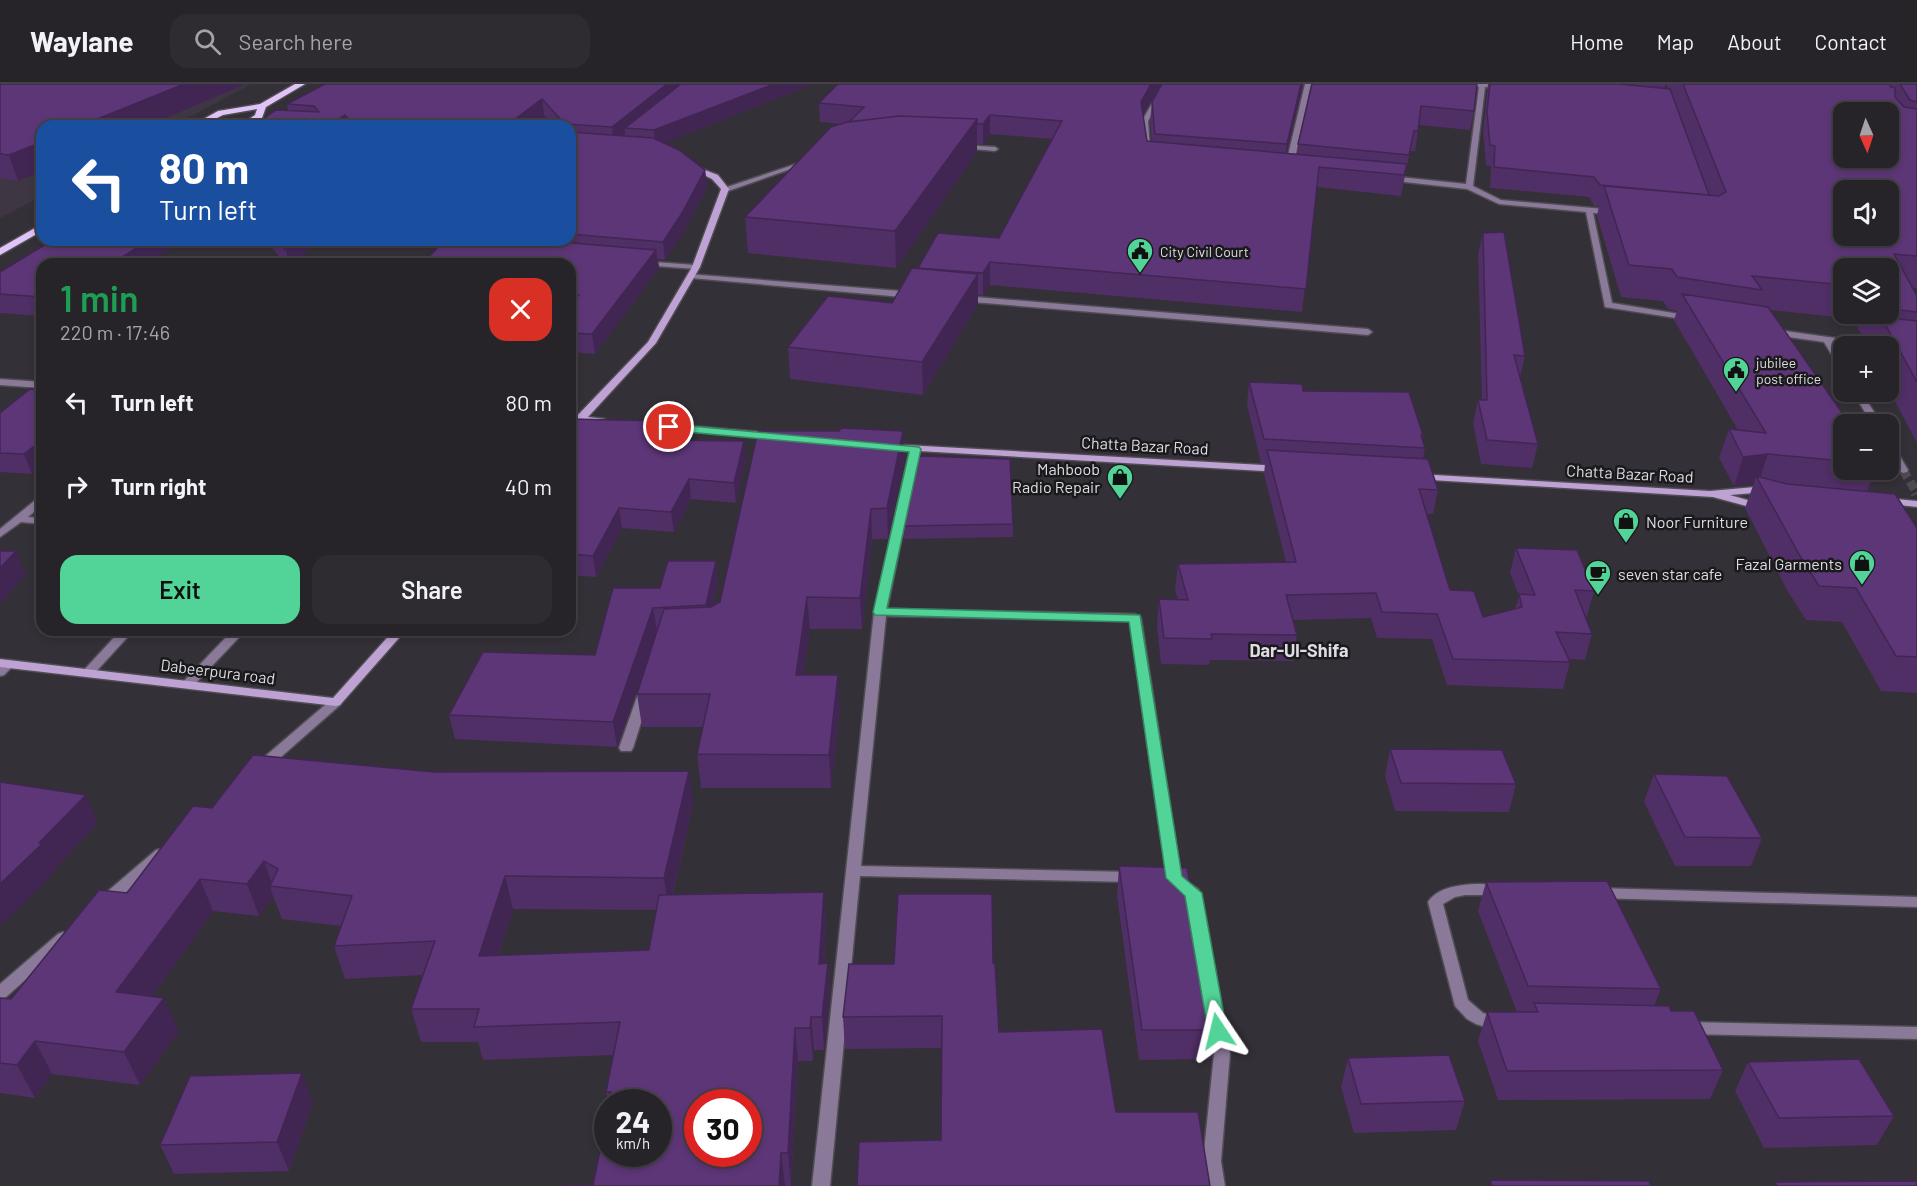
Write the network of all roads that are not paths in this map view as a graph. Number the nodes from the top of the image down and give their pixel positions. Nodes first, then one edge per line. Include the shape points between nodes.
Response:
1 (301, 84) edge
2 (1166, 84) edge
3 (1308, 84) edge
4 (1465, 84) edge
5 (1482, 84) edge
6 (1505, 87) edge
7 (262, 106) junction
8 (207, 120) edge
9 (252, 120) edge
10 (959, 147) edge
11 (994, 149) dead end
12 (1148, 158) edge
13 (816, 159) edge
14 (686, 164) edge
15 (1278, 167) edge
16 (1289, 168) junction
17 (1300, 169) edge
18 (1379, 177) edge
19 (1469, 186) junction
20 (725, 189) junction
21 (1589, 209) junction
22 (1623, 213) edge
23 (36, 231) edge
24 (0, 252) edge
25 (637, 262) edge
26 (696, 267) junction
27 (691, 276) junction
28 (929, 296) edge
29 (953, 298) edge
30 (1701, 321) edge
31 (1759, 330) edge
32 (1368, 332) dead end
33 (1828, 342) junction
34 (1833, 342) edge
35 (1833, 350) edge
36 (0, 382) edge
37 (36, 385) edge
38 (576, 418) edge
39 (576, 419) edge
40 (613, 422) edge
41 (635, 424) edge
42 (782, 437) edge
43 (882, 446) edge
44 (915, 449) junction
45 (1899, 463) edge
46 (1295, 470) edge
47 (1903, 470) tunnel mouth
48 (1401, 476) edge
49 (1781, 491) edge
50 (1710, 494) junction
51 (1872, 500) edge
52 (1917, 504) edge
53 (36, 505) edge
54 (1776, 511) edge
55 (18, 519) junction
56 (36, 520) edge
57 (0, 534) edge
58 (880, 612) junction
59 (122, 636) edge
60 (234, 636) edge
61 (395, 636) edge
62 (3, 667) edge
63 (88, 673) junction
64 (648, 681) edge
65 (188, 684) junction
66 (336, 702) junction
67 (626, 748) dead end
68 (248, 778) edge
69 (168, 847) edge
70 (855, 871) junction
71 (1162, 878) junction
72 (1516, 891) edge
73 (1587, 893) edge
74 (1917, 902) edge
75 (97, 909) edge
76 (71, 932) edge
77 (0, 993) edge
78 (1510, 1024) edge
79 (1666, 1028) edge
80 (1917, 1034) edge
81 (821, 1186) edge
82 (1216, 1186) edge

1 - 7 main road
2 - 12 street via 1145,121
3 - 16 street
4 - 5 street
5 - 6 street
5 - 19 street
7 - 8 main road via 221,113
7 - 9 main road via 261,113
10 - 11 street
13 - 20 street
14 - 20 street via 715,177
15 - 16 street
16 - 17 street
18 - 19 street
19 - 21 street via 1498,202
20 - 26 street
21 - 22 street
21 - 30 street via 1608,305
23 - 24 main road
25 - 26 street
26 - 27 street
27 - 28 street
27 - 38 street via 652,344
29 - 32 street
31 - 33 street
33 - 34 street
33 - 35 street
36 - 37 street
39 - 40 street
41 - 42 street via 758,441
43 - 44 street, Chatta Bazar Road
44 - 46 street, Chatta Bazar Road
44 - 58 street
45 - 47 street
48 - 50 street, Chatta Bazar Road
49 - 50 street, Chatta Bazar Road via 1758,488
50 - 54 street, Chatta Bazar Road
51 - 52 street
53 - 55 street
55 - 56 street
55 - 57 street
58 - 70 street
58 - 71 street via 1135,618
59 - 63 street
60 - 65 street
61 - 66 street
62 - 63 street, Dabeerpura road
63 - 65 street, Dabeerpura road
64 - 67 street
65 - 66 street, Dabeerpura road
66 - 68 street
69 - 75 street
70 - 71 street
70 - 81 street
71 - 82 street via 1193,893 1222,1054 1212,1161
72 - 78 street via 1468,889 1446,893 1435,902 1461,1002 1471,1015 1486,1023
73 - 74 street
76 - 77 street
79 - 80 street

